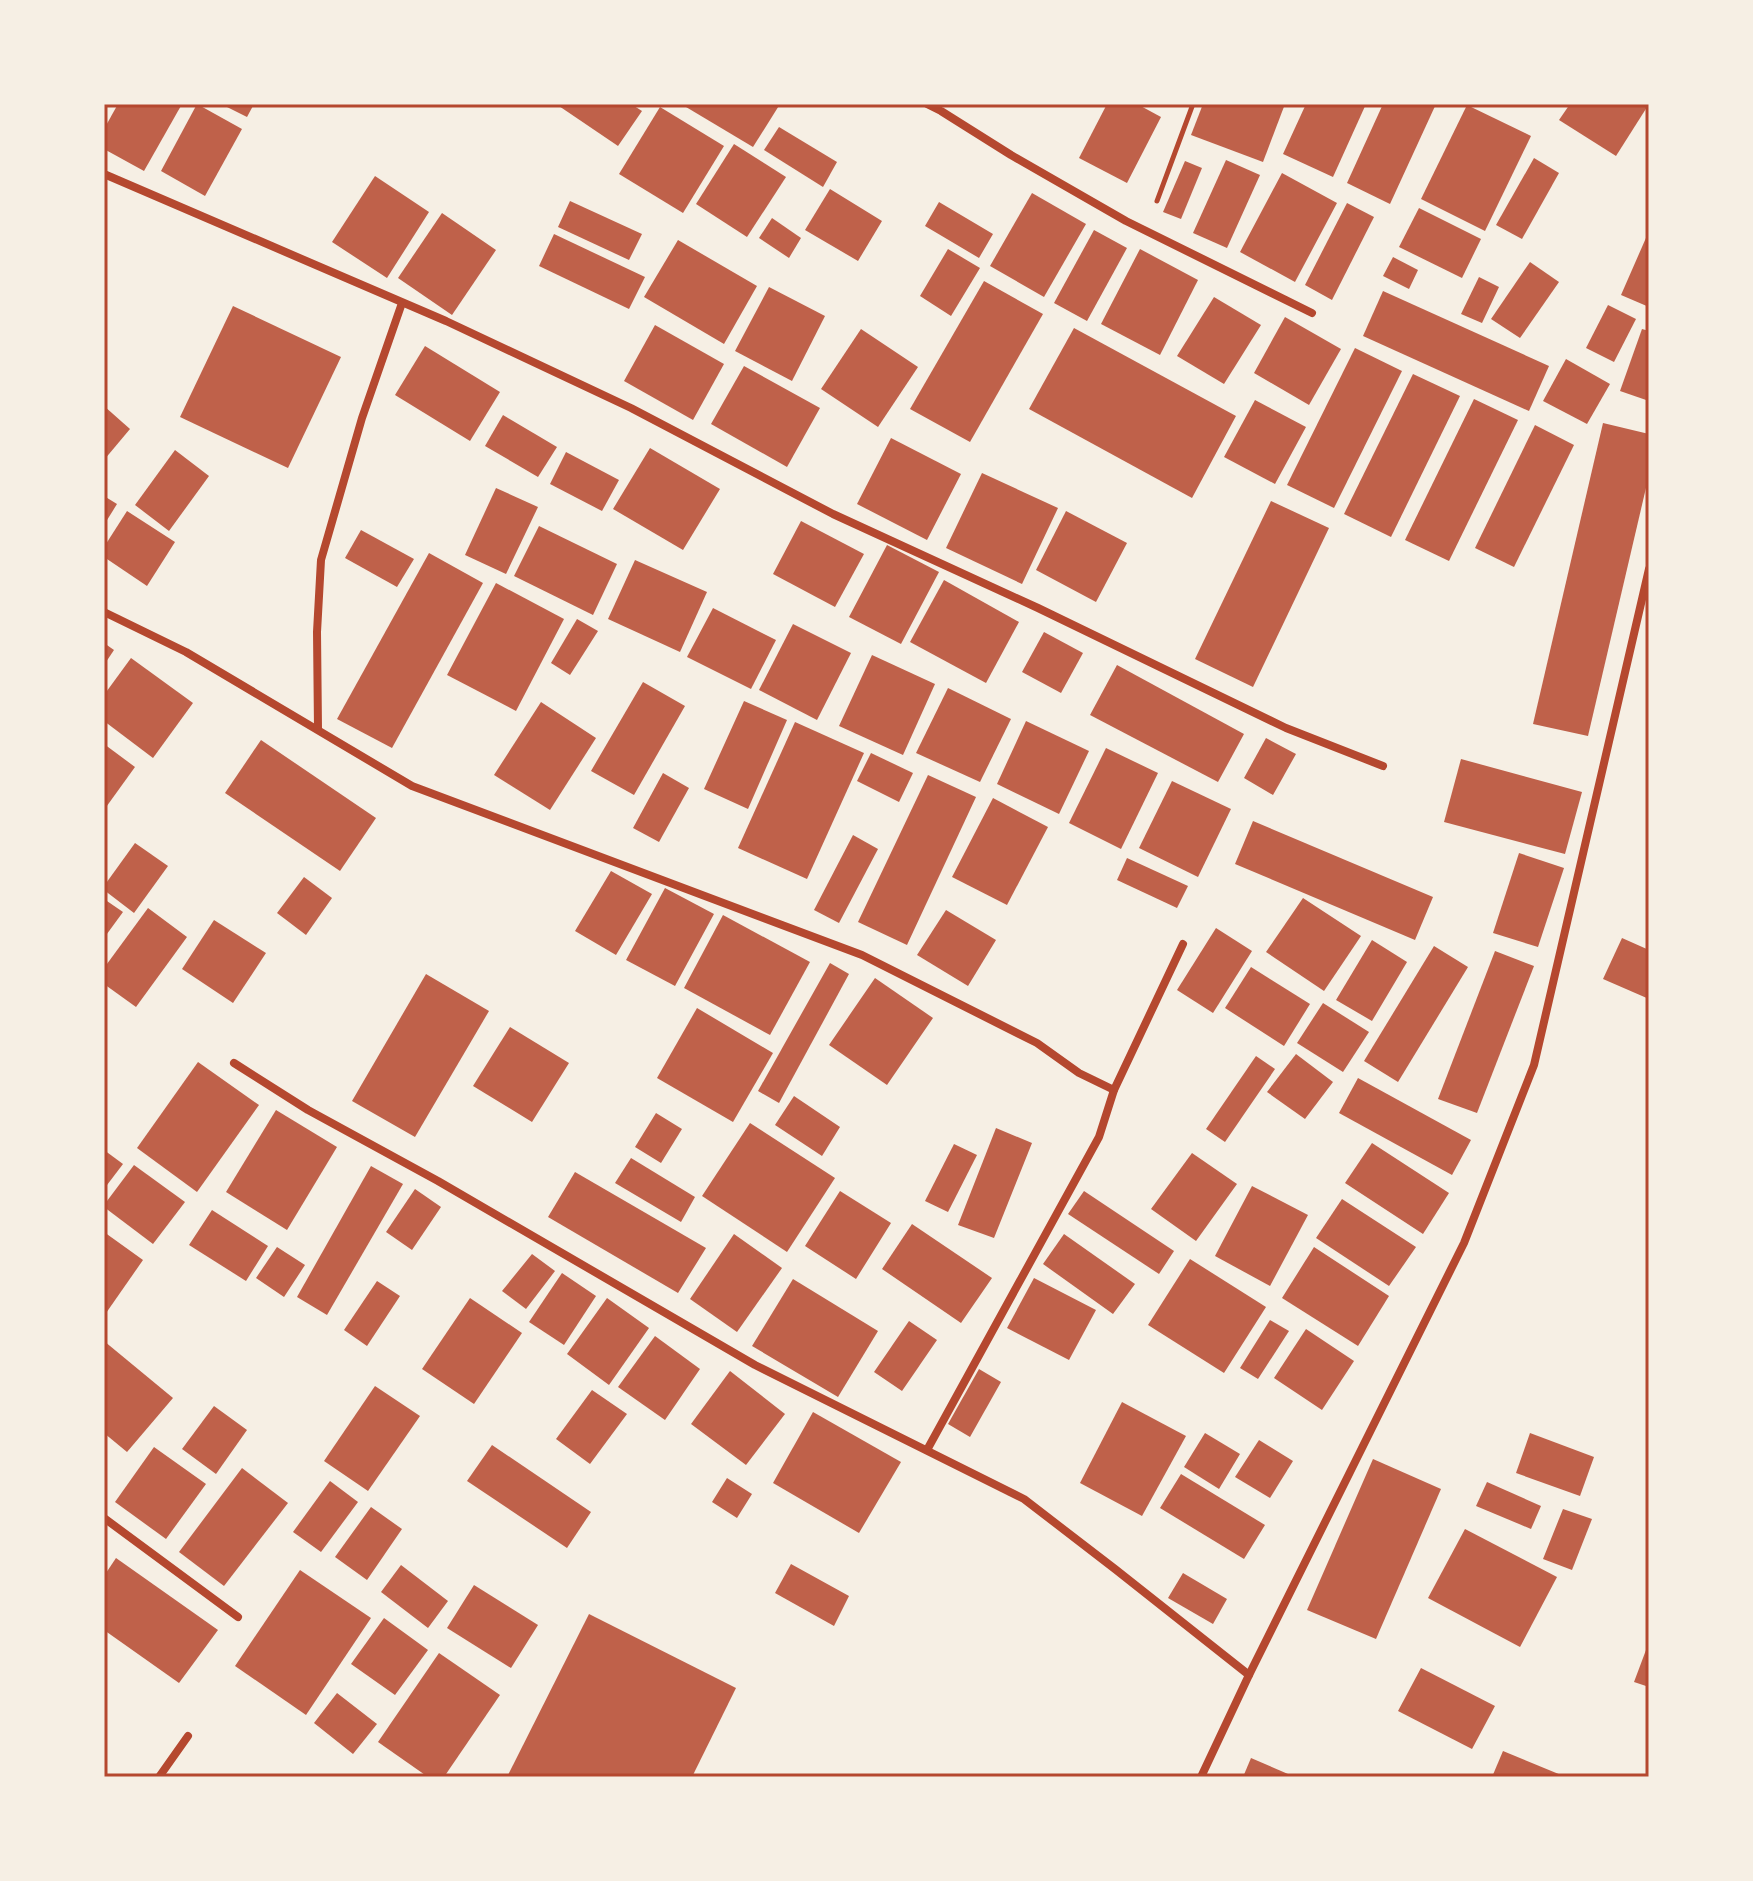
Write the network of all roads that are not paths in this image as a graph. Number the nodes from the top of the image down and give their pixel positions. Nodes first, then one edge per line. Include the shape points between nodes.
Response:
1 (927, 104) edge
2 (104, 174) edge
3 (402, 303) junction
4 (1312, 313) dead end
5 (1649, 569) edge
6 (104, 612) edge
7 (318, 729) junction
8 (1383, 766) dead end
9 (1183, 944) dead end
10 (234, 1063) dead end
11 (1114, 1090) junction
12 (927, 1450) junction
13 (104, 1518) edge
14 (238, 1617) dead end
15 (1249, 1675) junction
16 (188, 1736) dead end
17 (159, 1777) edge
18 (1201, 1777) edge

1 - 4 street via 1146,231
2 - 3 street
3 - 7 street via 321,560
3 - 8 street via 631,408 833,514 1286,728
5 - 15 street via 1534,1065 1464,1243
6 - 7 street via 186,652
7 - 11 street via 412,786 862,955 1037,1043
9 - 11 street
10 - 12 street via 755,1365
11 - 12 street via 1099,1137
12 - 15 street via 1024,1499
13 - 14 street
15 - 18 street
16 - 17 street

